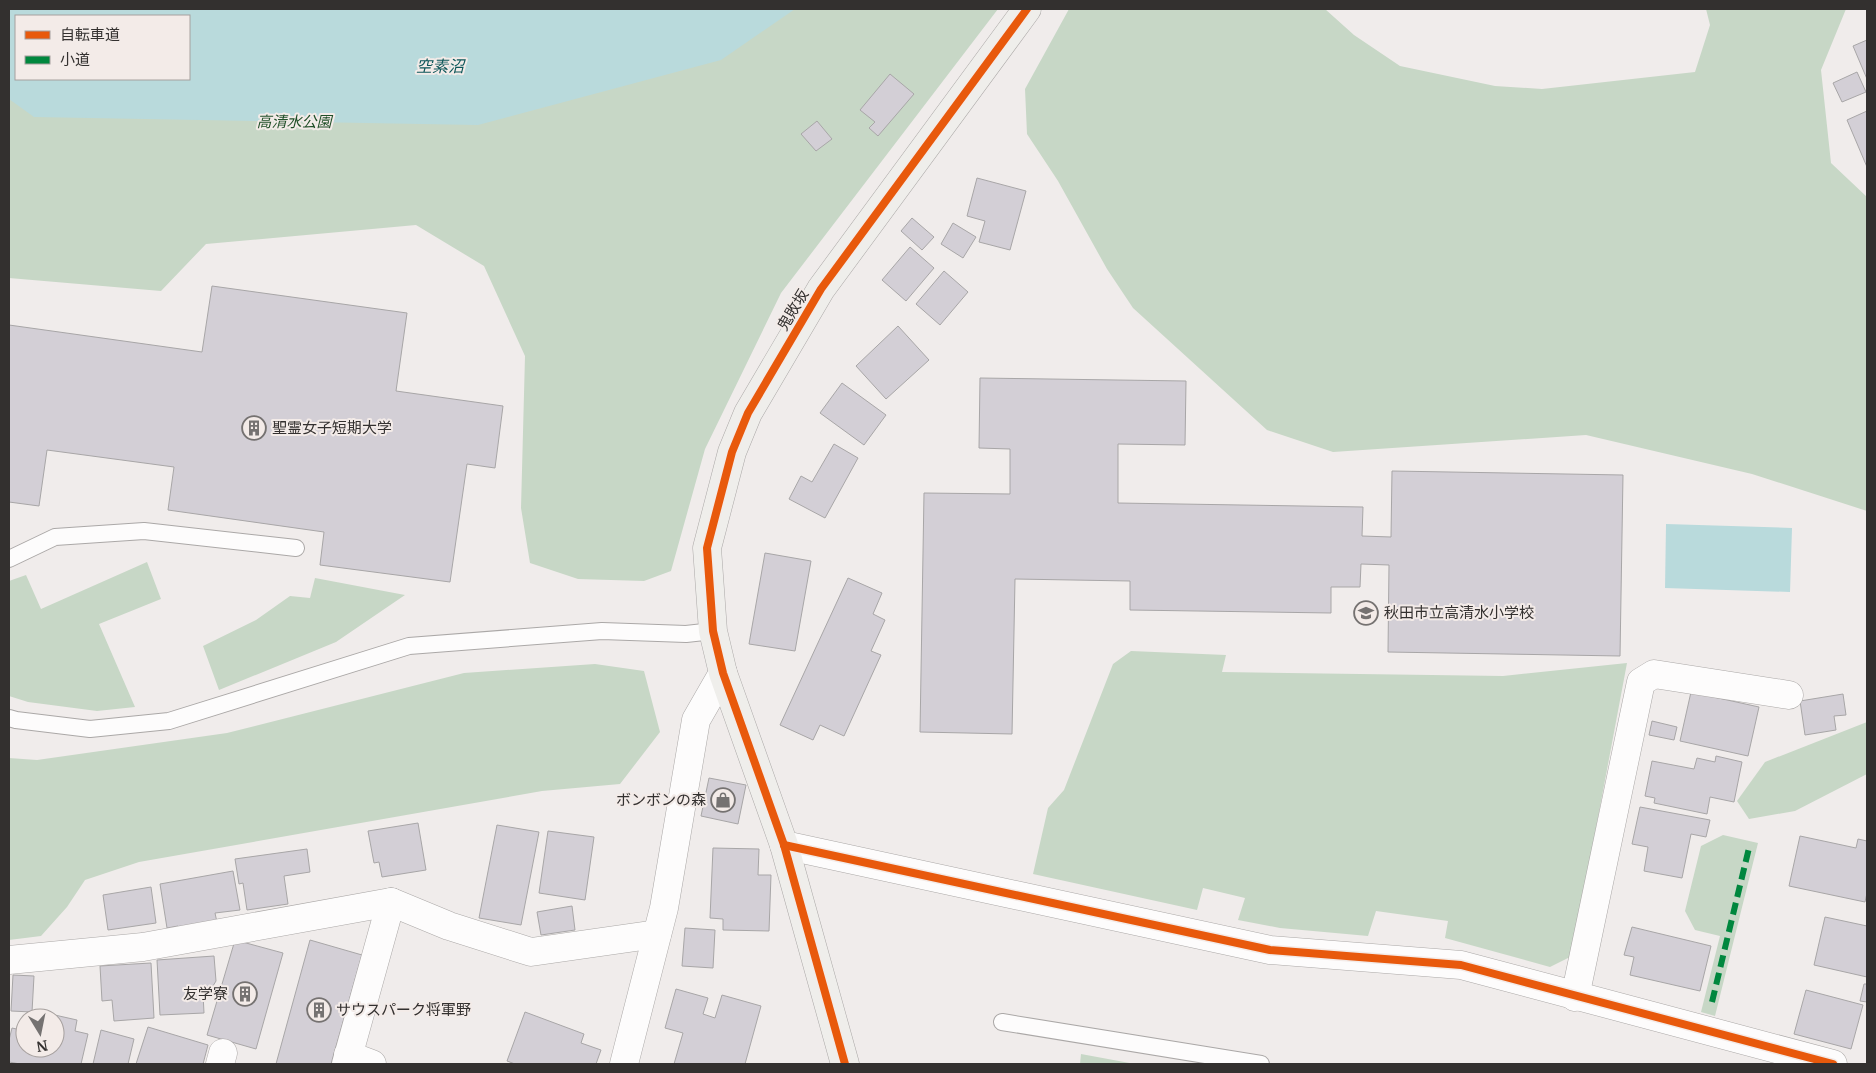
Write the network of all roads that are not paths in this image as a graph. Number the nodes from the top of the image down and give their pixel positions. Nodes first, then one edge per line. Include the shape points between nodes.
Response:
1 (1027, 9) edge
2 (296, 548) dead end
3 (9, 559) edge
4 (713, 631) junction
5 (723, 673) junction
6 (1789, 695) dead end
7 (9, 718) edge
8 (784, 845) junction
9 (392, 902) junction
10 (657, 934) junction
11 (9, 960) edge
12 (1575, 997) junction
13 (1002, 1022) dead end
14 (355, 1061) edge
15 (624, 1064) edge
16 (845, 1064) edge
17 (1261, 1064) edge
18 (1833, 1064) edge

1 - 4 street, 鬼敗坂 via 822,289 748,413 732,452 707,548
2 - 3 lane via 144,531 55,537
4 - 5 street, 鬼敗坂
4 - 7 lane via 686,634 602,631 409,646 169,721 90,729
5 - 8 street, 鬼敗坂
5 - 10 street via 696,720
6 - 12 street via 1654,674 1641,682
8 - 12 street via 1270,950 1461,965
8 - 16 street, 鬼敗坂
9 - 10 street via 449,926 531,952
9 - 11 street via 143,947
9 - 14 street
10 - 15 street
12 - 18 street
13 - 17 lane

